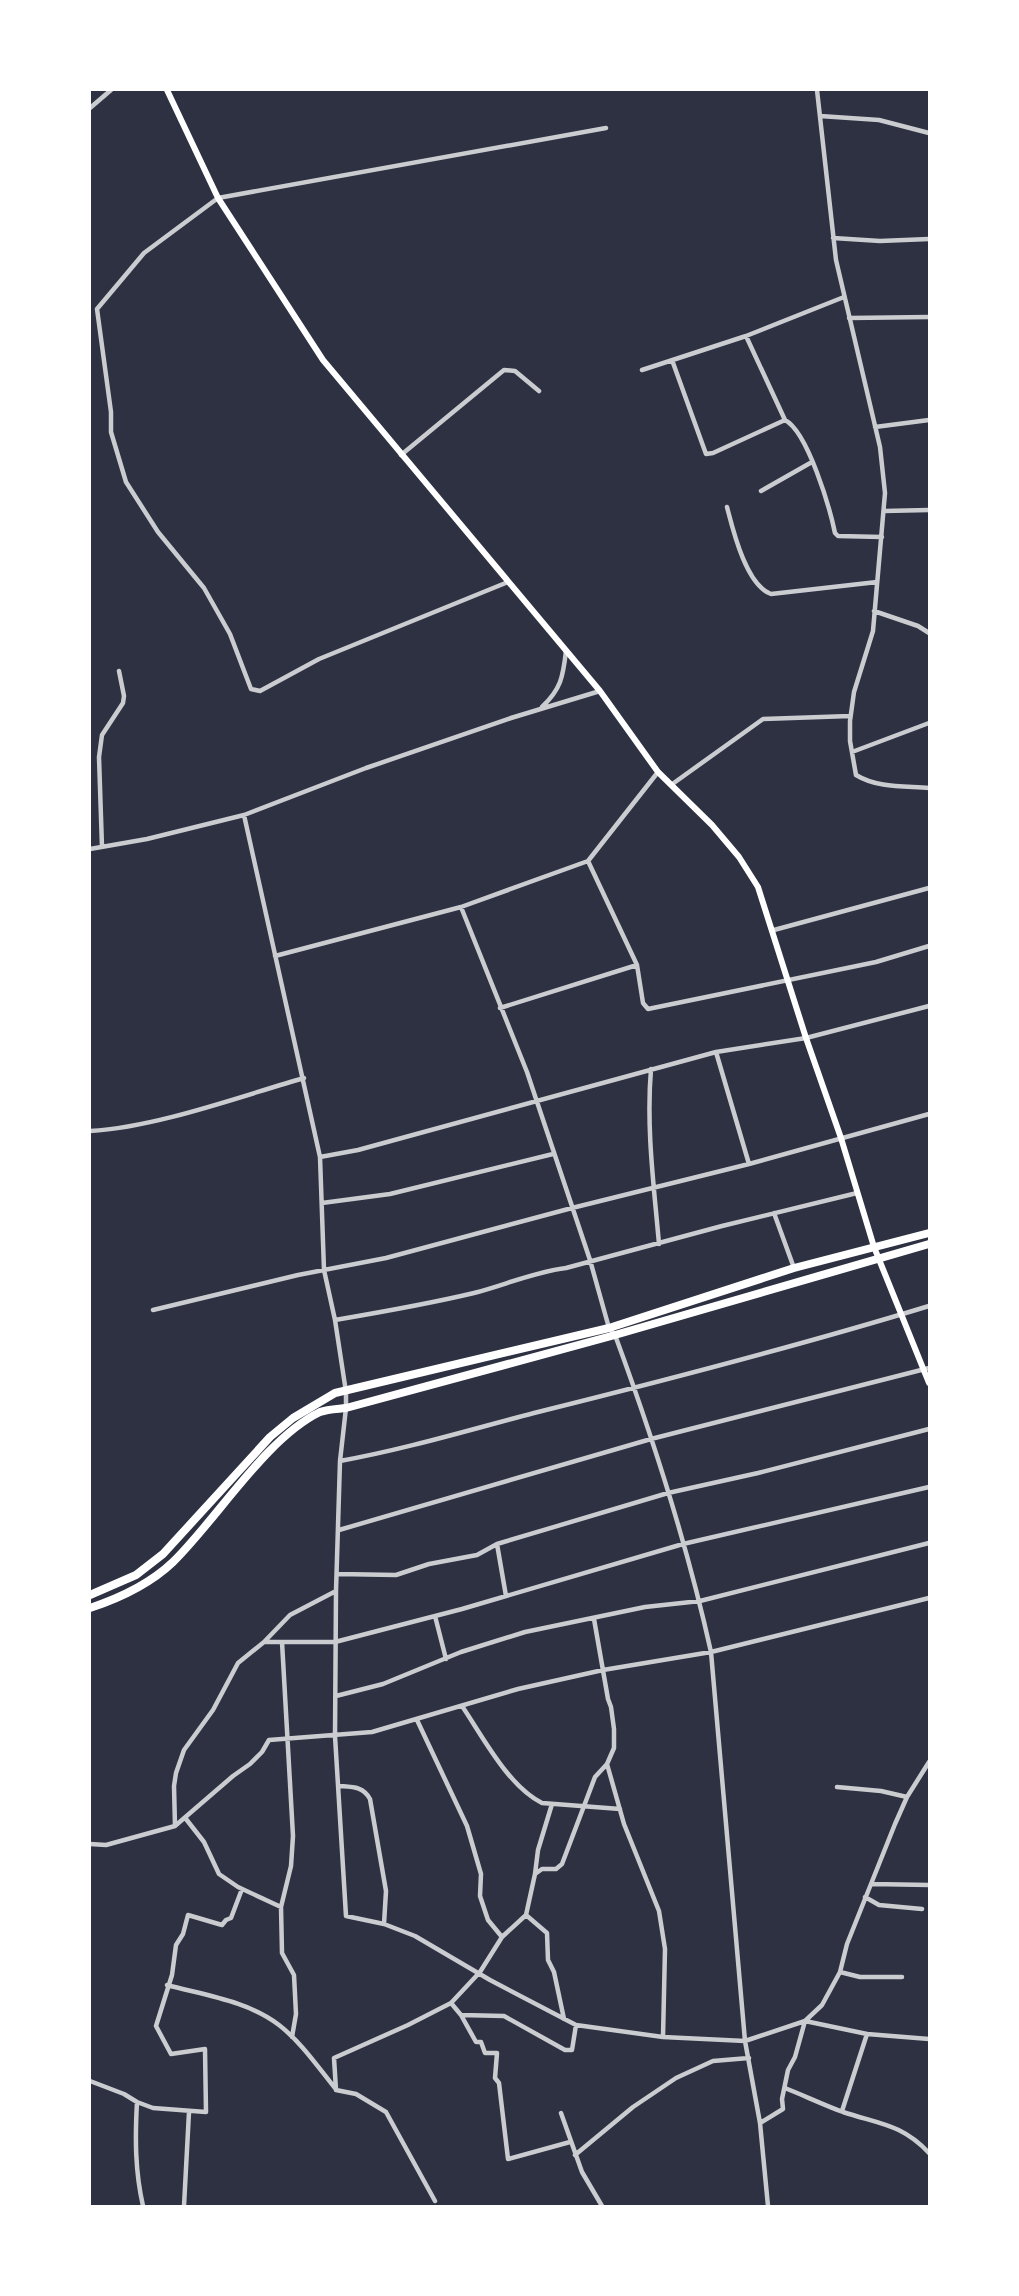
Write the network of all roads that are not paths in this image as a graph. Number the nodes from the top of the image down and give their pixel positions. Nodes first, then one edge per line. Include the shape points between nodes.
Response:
1 (111, 90) edge
2 (167, 90) edge
3 (817, 90) edge
4 (90, 108) edge
5 (820, 116) junction
6 (606, 128) dead end
7 (929, 132) edge
8 (218, 198) junction
9 (833, 238) junction
10 (929, 239) edge
11 (844, 297) junction
12 (929, 316) edge
13 (849, 318) junction
14 (746, 336) junction
15 (672, 360) junction
16 (642, 370) dead end
17 (539, 391) dead end
18 (786, 420) junction
19 (929, 420) edge
20 (875, 427) junction
21 (400, 456) junction
22 (812, 462) junction
23 (761, 492) dead end
24 (726, 507) dead end
25 (929, 510) edge
26 (884, 511) junction
27 (882, 537) junction
28 (508, 582) junction
29 (877, 582) junction
30 (874, 611) junction
31 (929, 633) edge
32 (566, 651) junction
33 (119, 671) dead end
34 (600, 691) junction
35 (540, 708) junction
36 (850, 716) junction
37 (929, 723) edge
38 (852, 752) junction
39 (658, 772) junction
40 (671, 785) junction
41 (929, 788) edge
42 (244, 815) junction
43 (102, 847) junction
44 (90, 849) edge
45 (588, 861) junction
46 (929, 888) edge
47 (461, 907) junction
48 (774, 930) junction
49 (929, 946) edge
50 (276, 956) junction
51 (637, 965) junction
52 (788, 982) junction
53 (929, 1006) edge
54 (500, 1008) junction
55 (806, 1038) junction
56 (716, 1052) junction
57 (651, 1069) junction
58 (304, 1078) junction
59 (536, 1100) junction
60 (929, 1114) edge
61 (90, 1131) edge
62 (841, 1138) junction
63 (553, 1154) junction
64 (320, 1157) junction
65 (749, 1164) junction
66 (654, 1187) junction
67 (858, 1193) junction
68 (322, 1203) junction
69 (572, 1208) junction
70 (774, 1213) junction
71 (929, 1233) edge
72 (660, 1244) junction
73 (929, 1244) edge
74 (874, 1247) junction
75 (878, 1258) junction
76 (590, 1260) junction
77 (794, 1268) junction
78 (324, 1270) junction
79 (929, 1306) edge
80 (153, 1310) dead end
81 (902, 1314) junction
82 (336, 1320) junction
83 (608, 1328) junction
84 (614, 1335) junction
85 (926, 1369) edge
86 (929, 1383) edge
87 (635, 1390) junction
88 (346, 1392) junction
89 (346, 1408) junction
90 (929, 1429) edge
91 (651, 1439) junction
92 (340, 1461) junction
93 (929, 1487) edge
94 (668, 1493) junction
95 (338, 1530) junction
96 (929, 1543) edge
97 (497, 1544) junction
98 (683, 1544) junction
99 (338, 1574) junction
100 (336, 1590) junction
101 (90, 1595) edge
102 (506, 1596) junction
103 (929, 1598) edge
104 (700, 1601) junction
105 (90, 1608) edge
106 (435, 1616) junction
107 (594, 1619) junction
108 (264, 1642) junction
109 (282, 1642) junction
110 (336, 1642) junction
111 (711, 1652) junction
112 (446, 1659) junction
113 (603, 1670) junction
114 (336, 1696) junction
115 (462, 1706) junction
116 (417, 1720) junction
117 (335, 1736) junction
118 (287, 1739) junction
119 (929, 1762) edge
120 (608, 1764) junction
121 (339, 1786) junction
122 (837, 1787) dead end
123 (907, 1797) junction
124 (552, 1804) junction
125 (583, 1806) junction
126 (620, 1809) junction
127 (186, 1818) junction
128 (175, 1826) junction
129 (90, 1844) edge
130 (535, 1874) junction
131 (872, 1884) junction
132 (929, 1885) edge
133 (242, 1889) junction
134 (865, 1897) junction
135 (281, 1907) junction
136 (922, 1909) dead end
137 (526, 1915) junction
138 (384, 1924) junction
139 (502, 1937) junction
140 (480, 1972) junction
141 (840, 1972) junction
142 (902, 1977) dead end
143 (167, 1985) junction
144 (451, 2003) junction
145 (461, 2015) junction
146 (564, 2020) junction
147 (805, 2021) junction
148 (576, 2025) junction
149 (867, 2034) junction
150 (292, 2037) junction
151 (663, 2037) junction
152 (929, 2039) edge
153 (745, 2041) junction
154 (749, 2058) junction
155 (90, 2081) edge
156 (786, 2088) junction
157 (336, 2090) junction
158 (137, 2102) junction
159 (842, 2111) junction
160 (189, 2112) junction
161 (561, 2113) dead end
162 (760, 2123) junction
163 (570, 2142) junction
164 (929, 2153) edge
165 (575, 2155) junction
166 (435, 2201) dead end
167 (143, 2206) edge
168 (184, 2206) edge
169 (602, 2206) edge
170 (768, 2206) edge

1 - 4 street
2 - 8 main road
3 - 5 street
5 - 7 street via 879,120
5 - 9 street
6 - 8 street
8 - 21 main road via 306,338
8 - 28 street via 144,253 97,309 111,432 126,482 158,532 204,588 230,634 251,689 260,691 319,659
9 - 10 street
9 - 11 street
11 - 13 street
11 - 14 street
12 - 13 street
13 - 20 street
14 - 15 street
14 - 18 street
15 - 16 street
15 - 18 street via 706,454
17 - 21 street via 515,371 504,370
18 - 22 street via 796,431
19 - 20 street
20 - 26 street via 883,470
21 - 28 main road
22 - 23 street
22 - 27 street via 821,479 836,535
24 - 29 street via 740,550 766,592
25 - 26 street
26 - 27 street
27 - 29 street
28 - 32 main road
29 - 30 street
30 - 31 street
30 - 36 street via 870,645 854,692
32 - 34 main road
32 - 35 street via 561,684 555,695
33 - 43 street via 123,702 102,735 99,757
34 - 35 street
34 - 39 main road
35 - 42 street via 366,768
36 - 38 street
36 - 40 street via 763,719
37 - 38 street
38 - 41 street via 856,775 866,781
39 - 40 main road
39 - 45 street
40 - 48 main road via 739,857 758,887
42 - 43 street
42 - 50 street
43 - 44 street
45 - 47 street
45 - 51 street
46 - 48 street
47 - 50 street
47 - 54 street
48 - 52 main road
49 - 52 street
50 - 58 street
51 - 52 street via 643,1003 648,1009
51 - 54 street
52 - 55 main road
53 - 55 street
54 - 59 street
55 - 56 street
55 - 62 main road
56 - 57 street
56 - 65 street
57 - 59 street
57 - 66 street via 649,1138
58 - 61 street via 155,1120
58 - 64 street
59 - 63 street
59 - 64 street via 358,1150
60 - 62 street
62 - 65 street
62 - 67 main road
63 - 68 street via 390,1194
63 - 69 street
64 - 68 street
65 - 66 street
66 - 69 street
66 - 72 street
67 - 70 street
67 - 74 main road
68 - 78 street
69 - 76 street
69 - 78 street via 386,1258
70 - 72 street
70 - 77 street
71 - 74 main road
72 - 76 street
73 - 75 main road
74 - 75 main road
74 - 77 main road
75 - 81 main road
75 - 84 main road
76 - 82 street via 472,1294
76 - 83 street
77 - 83 main road
78 - 80 street
78 - 82 street
79 - 81 street
81 - 85 main road
81 - 87 street
82 - 88 street
83 - 84 street
83 - 88 main road
84 - 87 street
84 - 89 main road
85 - 86 main road
85 - 91 street
87 - 91 street
87 - 92 street via 430,1442
88 - 89 street
88 - 101 main road via 335,1393 316,1403 270,1437 163,1554 136,1575
89 - 92 street
89 - 105 main road via 321,1412 298,1427 276,1446 172,1562 144,1584 112,1601
90 - 94 street
91 - 94 street
91 - 95 street
92 - 95 street
93 - 98 street
94 - 97 street
94 - 98 street
95 - 99 street
96 - 104 street
97 - 99 street via 476,1554 396,1575
97 - 102 street
98 - 102 street
98 - 104 street
99 - 100 street
100 - 108 street via 290,1615
100 - 110 street
102 - 106 street
103 - 111 street
104 - 107 street via 645,1607
104 - 111 street
106 - 110 street
106 - 112 street
107 - 112 street via 525,1632
107 - 113 street
108 - 109 street
108 - 128 street via 238,1663 213,1710 184,1750 174,1786
109 - 110 street
109 - 118 street
110 - 114 street
111 - 113 street
111 - 153 street
112 - 114 street via 389,1682
113 - 115 street via 518,1689
113 - 120 street via 614,1729 614,1748
114 - 117 street
115 - 116 street
115 - 124 street via 512,1778 537,1800
116 - 117 street via 372,1732
116 - 139 street via 467,1826 481,1874 480,1896 488,1920
117 - 118 street
117 - 121 street
118 - 127 street via 267,1741 262,1752 250,1764
118 - 135 street via 293,1836 291,1866
119 - 123 street
120 - 125 street via 595,1777
120 - 126 street
121 - 138 street via 360,1788 370,1799 386,1891
121 - 138 street via 346,1916
122 - 123 street
123 - 131 street
124 - 125 street
124 - 130 street via 538,1850
125 - 126 street
125 - 130 street via 562,1864 556,1869 542,1869
126 - 151 street via 659,1911 665,1949
127 - 128 street
127 - 133 street via 204,1842 219,1874
128 - 129 street via 106,1845
130 - 137 street
131 - 132 street
131 - 134 street
133 - 135 street
133 - 143 street via 230,1918 222,1925 188,1915 176,1945 172,1975
134 - 136 street via 879,1905
134 - 141 street
135 - 150 street via 282,1953 294,1975 296,2014
137 - 139 street
137 - 146 street via 547,1933 548,1960 554,1972
138 - 140 street via 415,1936
139 - 140 street
140 - 144 street
140 - 146 street
141 - 142 street via 860,1977
141 - 147 street via 822,2005
143 - 150 street via 254,2010
143 - 160 street via 156,2026 171,2054 205,2049 206,2112
144 - 145 street
144 - 157 street via 334,2058
145 - 148 street via 504,2016 570,2051
145 - 163 street via 485,2053 497,2052 494,2078 499,2083 508,2159
146 - 148 street
147 - 149 street
147 - 153 street
147 - 156 street via 788,2070
148 - 151 street
149 - 152 street
149 - 159 street
150 - 157 street
151 - 153 street
153 - 154 street
154 - 162 street
154 - 165 street via 713,2061 676,2078 633,2107
155 - 158 street
156 - 159 street
156 - 162 street via 783,2109
157 - 166 street via 356,2094 386,2112
158 - 160 street via 153,2108
158 - 167 street via 136,2176
159 - 164 street via 900,2129
160 - 168 street
161 - 163 street
162 - 170 street
163 - 165 street
165 - 169 street

